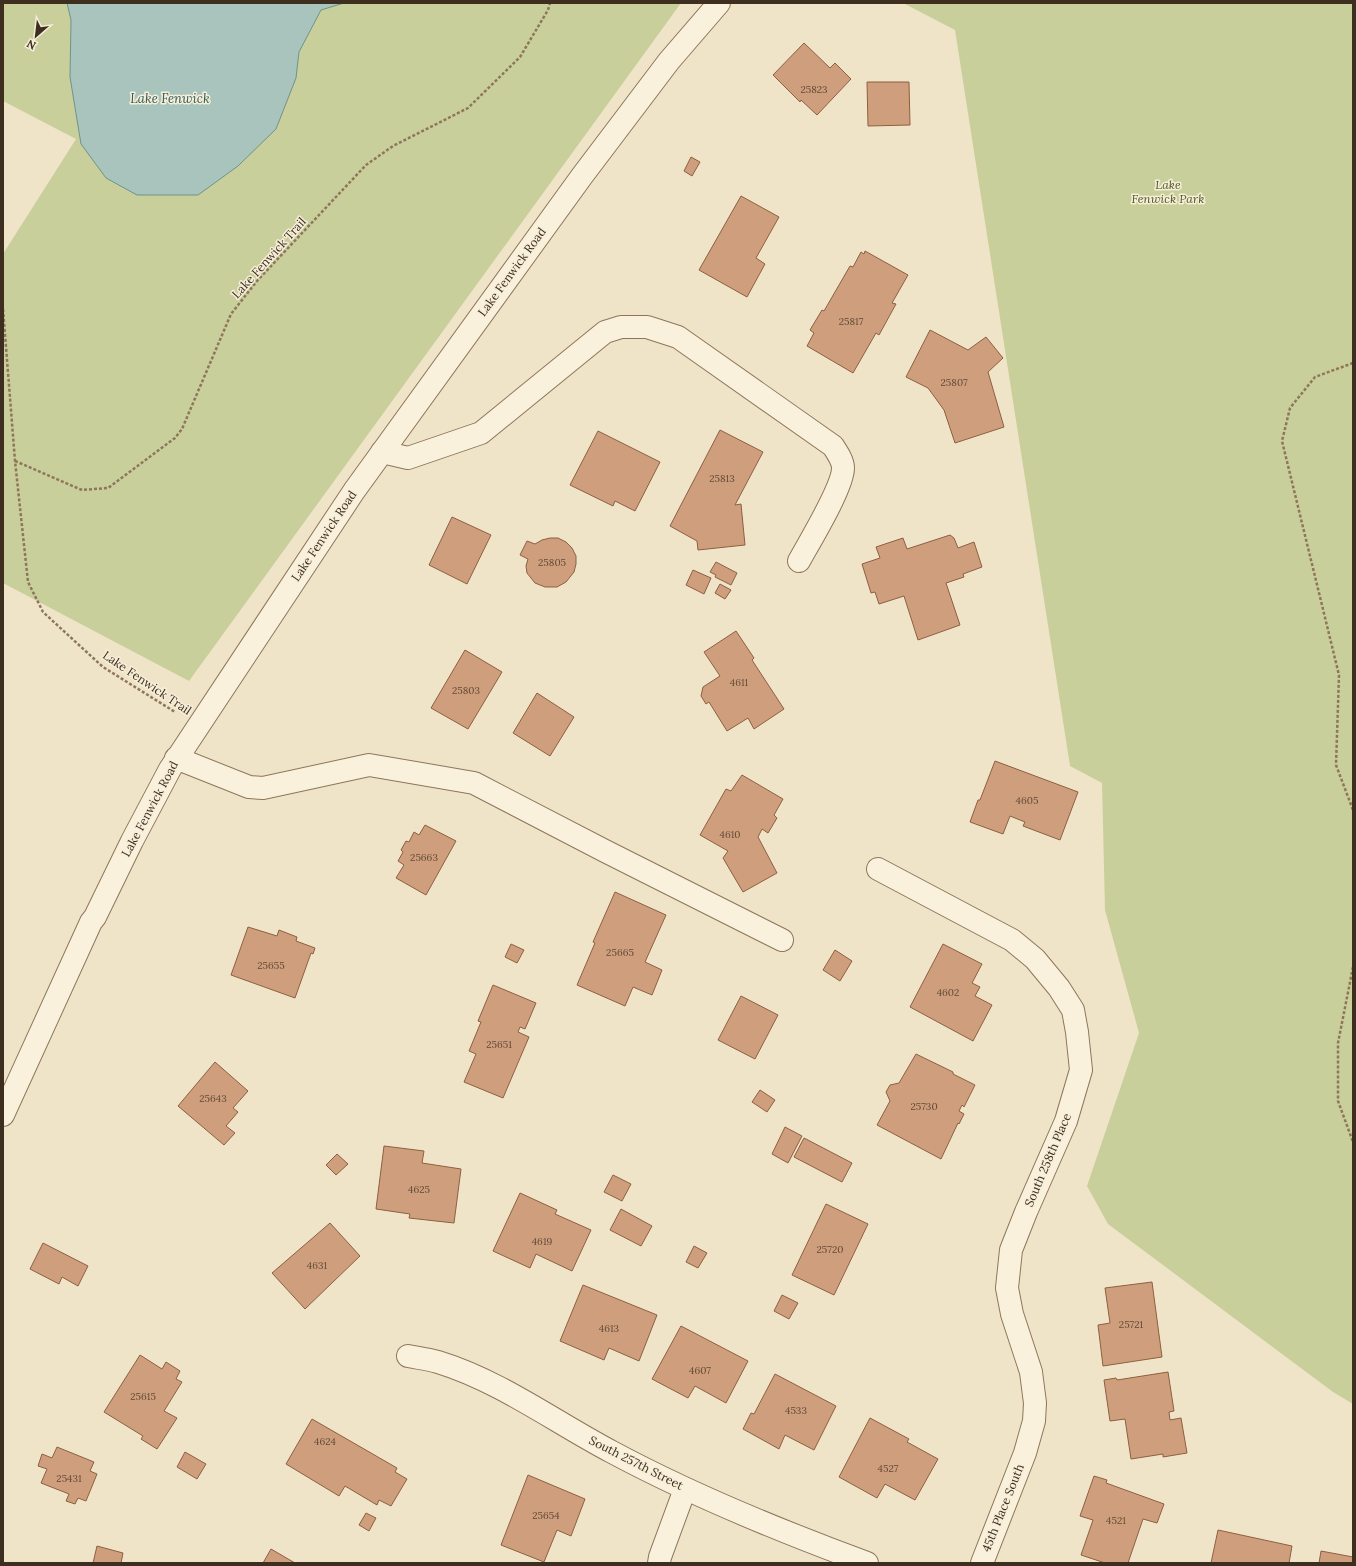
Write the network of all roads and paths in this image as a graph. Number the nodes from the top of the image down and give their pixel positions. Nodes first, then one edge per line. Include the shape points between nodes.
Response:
1 (550, 3) edge
2 (720, 3) edge
3 (3, 309) edge
4 (1353, 363) edge
5 (382, 452) junction
6 (15, 461) junction
7 (799, 561) dead end
8 (196, 728) junction
9 (176, 758) junction
10 (1353, 810) edge
11 (878, 869) dead end
12 (782, 940) dead end
13 (1353, 967) edge
14 (3, 1115) edge
15 (1353, 1142) edge
16 (408, 1356) dead end
17 (1025, 1453) joint
18 (685, 1489) junction
19 (659, 1563) edge
20 (867, 1563) edge
21 (982, 1563) edge

1 - 6 path, Lake Fenwick Trail via 520,57 468,108 393,146 366,165 257,281 231,314 182,429 175,438 108,488 82,490
2 - 5 street, Lake Fenwick Road via 669,61 582,176
3 - 6 path, Lake Fenwick Trail
4 - 10 path via 1314,377 1290,408 1282,441 1339,675 1336,765
5 - 7 street via 408,458 481,433 605,332 621,327 647,327 678,337 833,446 843,468 838,487
5 - 8 street, Lake Fenwick Road
6 - 8 path, Lake Fenwick Trail via 28,582 43,612 103,667 166,705
8 - 9 street, Lake Fenwick Road
9 - 12 street via 249,787 263,788 369,765 474,783
9 - 14 street, Lake Fenwick Road via 91,922
11 - 17 street, South 258th Place via 1012,940 1035,959 1073,1010 1081,1070 1066,1121 1011,1250 1007,1288 1034,1389 1034,1421
13 - 15 path via 1338,1043 1338,1101
16 - 18 street, South 257th Street via 437,1362 468,1373
17 - 21 street, 45th Place South
18 - 19 street
18 - 20 street, South 257th Street

